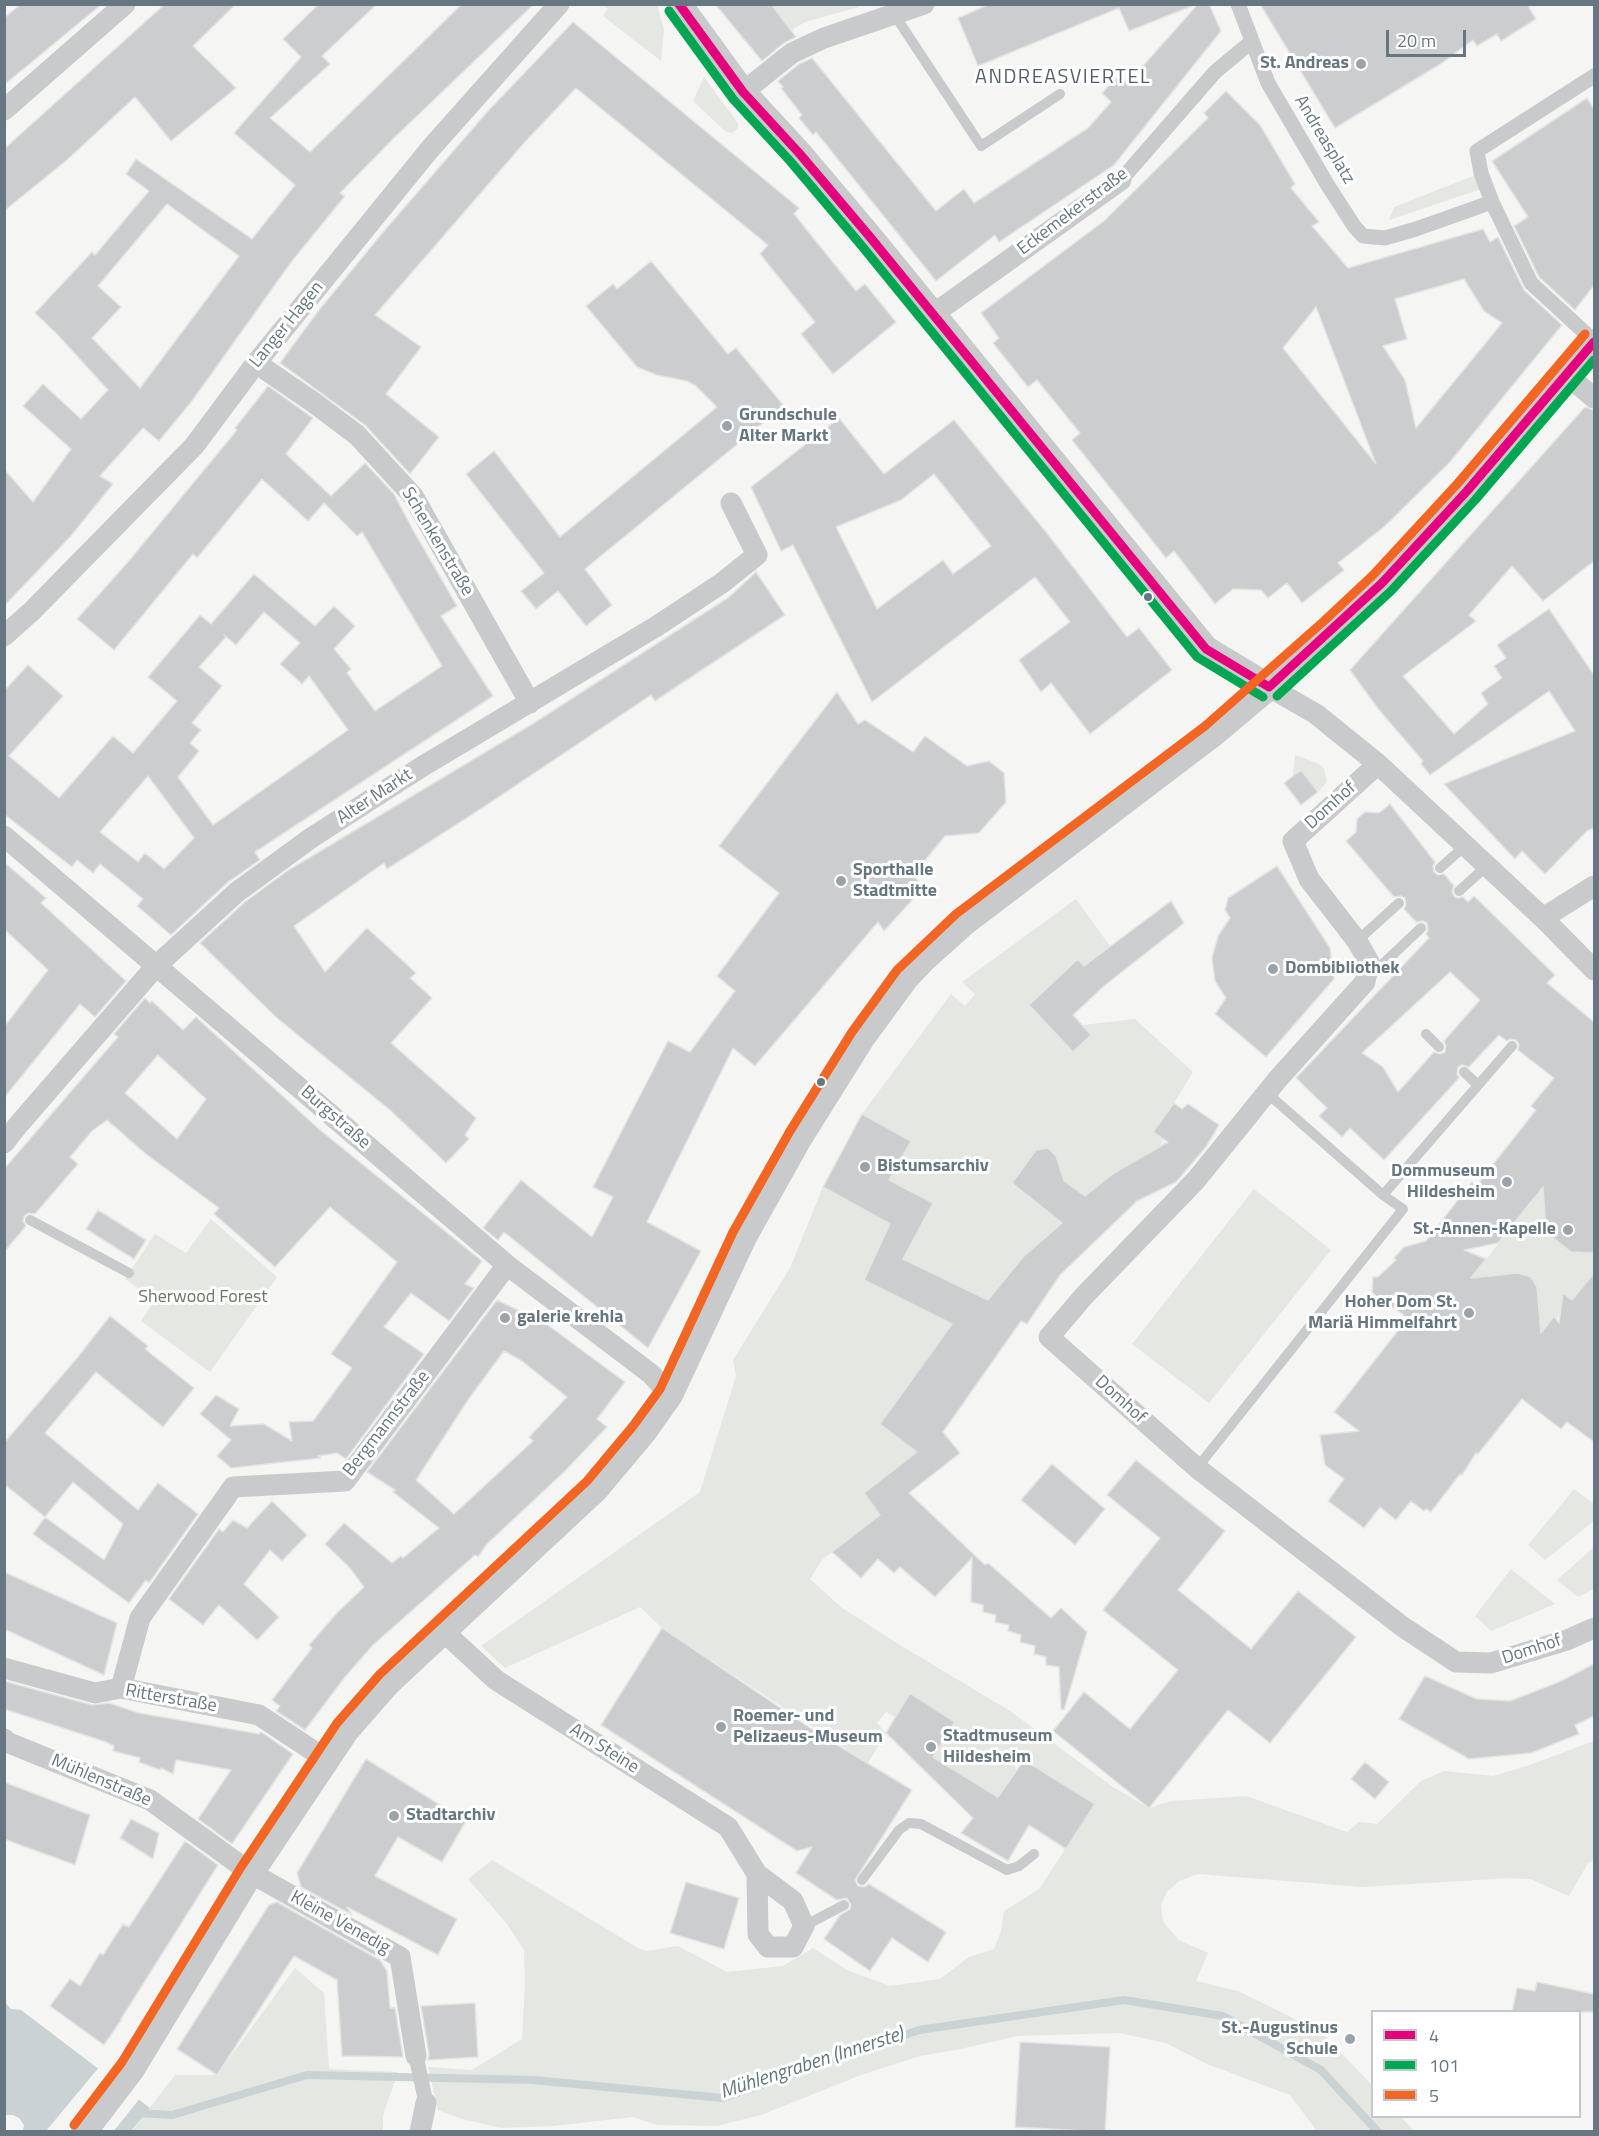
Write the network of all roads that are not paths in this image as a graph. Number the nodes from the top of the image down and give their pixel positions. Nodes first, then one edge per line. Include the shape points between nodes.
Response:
1 (125, 4) edge
2 (559, 4) edge
3 (679, 4) edge
4 (924, 4) edge
5 (1238, 4) edge
6 (894, 14) junction
7 (1251, 42) junction
8 (1594, 76) edge
9 (743, 92) junction
10 (1060, 94) dead end
11 (4, 110) edge
12 (1121, 180) joint
13 (1492, 202) junction
14 (932, 315) junction
15 (1594, 341) edge
16 (256, 363) junction
17 (1567, 375) junction
18 (1594, 398) edge
19 (731, 502) dead end
20 (4, 636) edge
21 (1269, 687) junction
22 (530, 704) junction
23 (1378, 764) junction
24 (4, 836) edge
25 (1467, 845) junction
26 (1488, 866) junction
27 (1440, 868) dead end
28 (1594, 886) edge
29 (1459, 891) dead end
30 (1400, 903) dead end
31 (1544, 918) junction
32 (1420, 928) dead end
33 (1357, 940) junction
34 (157, 965) junction
35 (1594, 970) edge
36 (1365, 982) junction
37 (1426, 1034) dead end
38 (1512, 1046) dead end
39 (1439, 1047) dead end
40 (1464, 1072) dead end
41 (1478, 1085) junction
42 (1267, 1093) junction
43 (4, 1143) edge
44 (1383, 1195) junction
45 (30, 1220) dead end
46 (507, 1265) junction
47 (129, 1273) dead end
48 (670, 1395) junction
49 (1197, 1468) junction
50 (1594, 1628) edge
51 (443, 1631) junction
52 (4, 1668) edge
53 (121, 1688) junction
54 (4, 1739) edge
55 (327, 1760) junction
56 (1034, 1854) dead end
57 (251, 1873) junction
58 (756, 1874) junction
59 (862, 1880) dead end
60 (844, 1905) dead end
61 (804, 1926) junction
62 (416, 2056) joint
63 (426, 2103) joint
64 (84, 2132) edge
65 (420, 2132) edge

1 - 11 street
2 - 16 street, Langer Hagen via 430,149
3 - 9 street
4 - 6 street
5 - 7 street, Andreasplatz
6 - 9 street via 792,53
6 - 10 lane via 981,146
7 - 12 street, Eckemekerstraße via 1215,72
7 - 13 street, Andreasplatz via 1268,83 1327,184 1363,236 1385,238 1416,230
8 - 13 street via 1477,151
9 - 14 street via 835,195
12 - 14 street, Eckemekerstraße
13 - 15 street via 1531,283
14 - 21 street via 1206,650
15 - 17 street
16 - 20 street, Langer Hagen via 194,446
16 - 22 street, Schenkenstraße via 357,435 413,496
17 - 18 street
17 - 21 street via 1382,583
19 - 22 street, Alter Markt via 757,555 657,626
21 - 23 street via 1316,714
21 - 48 street via 1190,753 963,924 906,978 862,1038 760,1205
22 - 34 street, Alter Markt via 311,838 237,892
23 - 25 street
23 - 33 street, Domhof via 1293,841 1310,879
24 - 34 street, Burgstraße
25 - 26 street
25 - 27 lane
26 - 29 lane
26 - 31 street
28 - 31 street
30 - 33 lane
31 - 35 street
32 - 36 lane, Domhof
33 - 36 street, Domhof via 1369,962
34 - 43 street, Alter Markt
34 - 46 street, Burgstraße
36 - 42 street, Domhof
37 - 39 lane
38 - 41 lane
40 - 41 lane
41 - 44 lane
42 - 44 lane
42 - 49 street, Domhof via 1196,1180 1049,1337
44 - 49 lane via 1404,1209
45 - 47 lane
46 - 48 street, Burgstraße via 651,1374
46 - 53 street, Bergmannstraße via 345,1482 232,1487 140,1618
48 - 51 street via 596,1489
49 - 50 street, Domhof via 1403,1627 1456,1662 1491,1663
51 - 55 street via 388,1683 346,1731
51 - 58 street, Am Steine via 496,1680 728,1827
52 - 53 street, Ritterstraße via 95,1693
53 - 55 street, Ritterstraße via 258,1715
54 - 57 street, Mühlenstraße via 150,1800
55 - 57 street
56 - 59 lane via 1007,1870 921,1824 909,1823 899,1830
57 - 62 street, Kleine Venedig via 400,1957
57 - 64 street via 132,2069
58 - 61 street, Am Steine via 793,1901
58 - 61 street, Am Steine via 758,1934 768,1947 793,1947
60 - 61 lane
62 - 63 street, Kleine Venedig
63 - 65 street, Kleine Venedig

